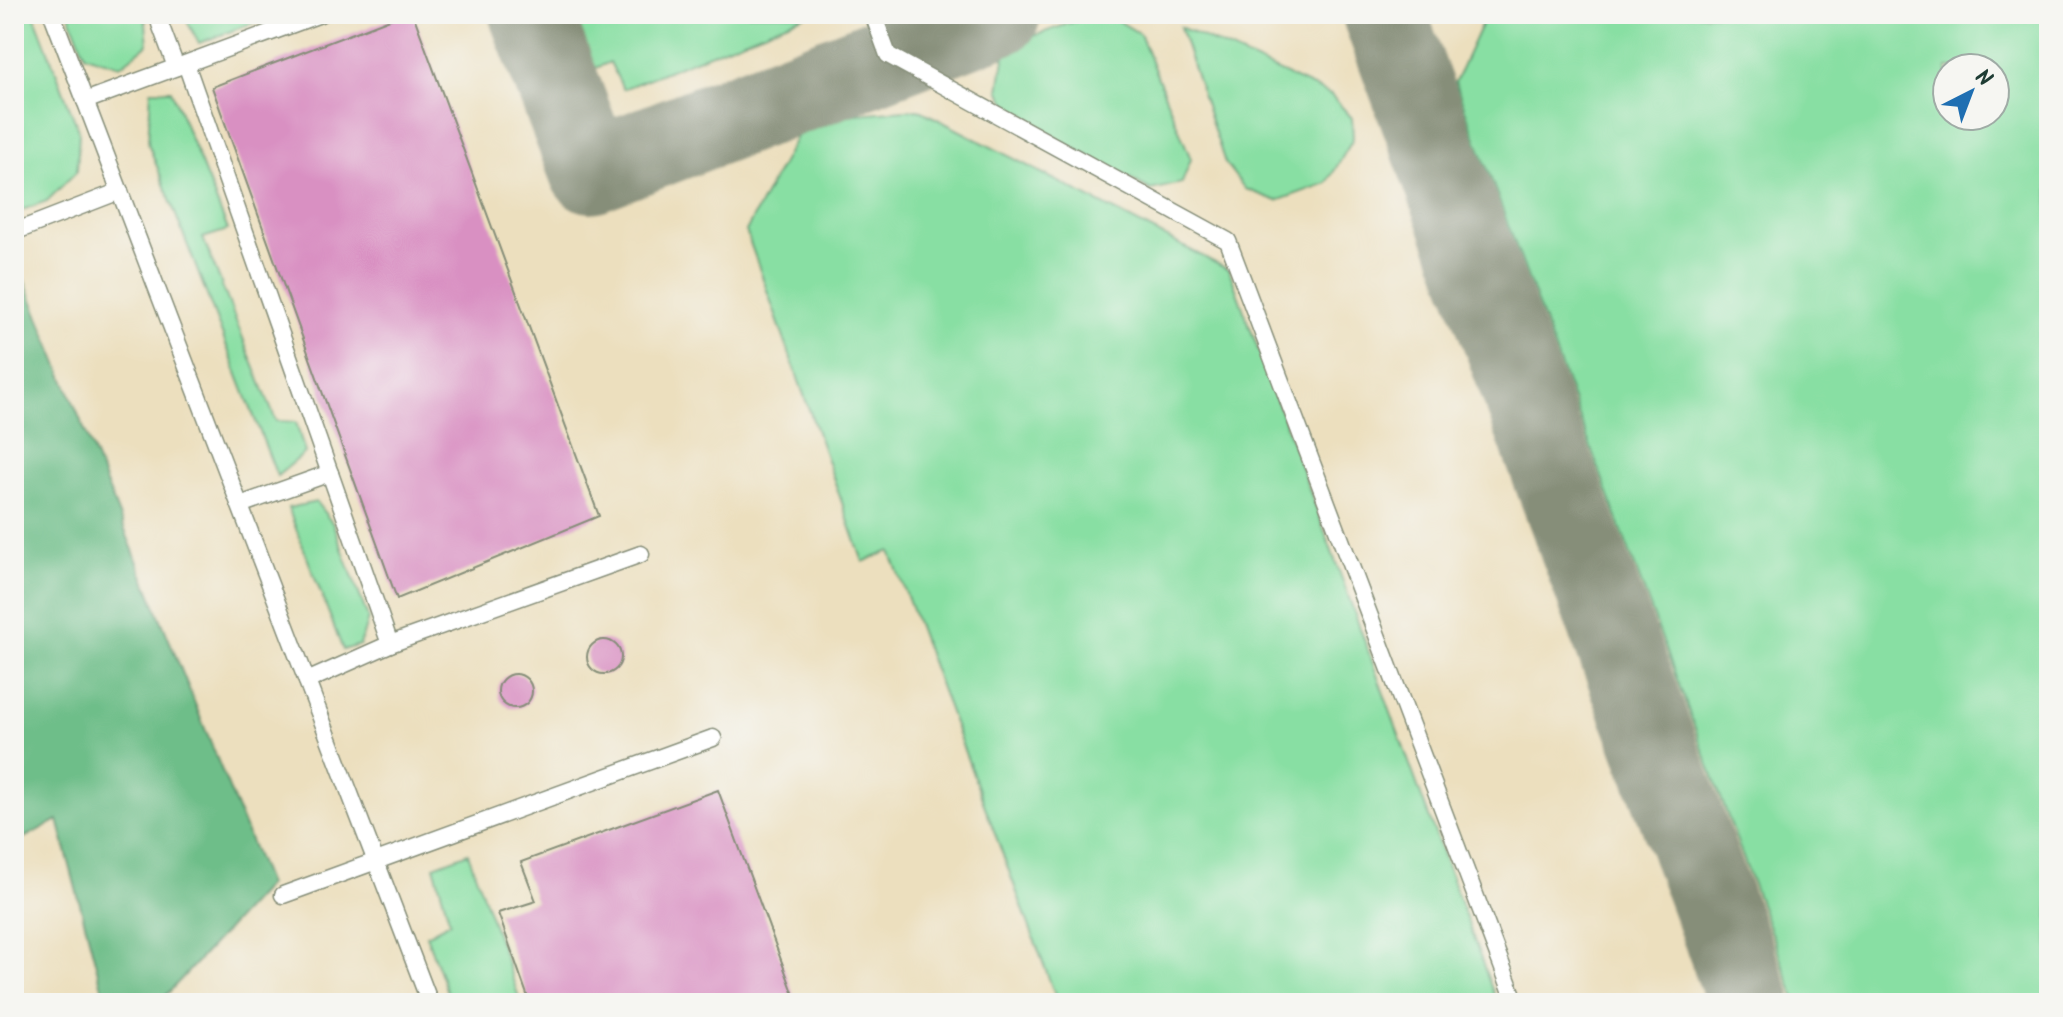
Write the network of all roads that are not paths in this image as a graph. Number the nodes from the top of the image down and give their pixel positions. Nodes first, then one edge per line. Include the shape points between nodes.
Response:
1 (52, 14) edge
2 (161, 14) edge
3 (320, 14) edge
4 (873, 14) edge
5 (181, 66) junction
6 (85, 101) junction
7 (120, 191) junction
8 (14, 232) edge
9 (330, 473) junction
10 (240, 505) junction
11 (641, 554) dead end
12 (390, 644) junction
13 (307, 681) junction
14 (713, 738) dead end
15 (376, 862) junction
16 (283, 895) dead end
17 (430, 1003) edge
18 (1516, 1003) edge

1 - 6 lane
2 - 5 lane via 160,24
3 - 5 lane
4 - 18 lane via 888,55 1228,241
5 - 6 lane
5 - 9 lane
6 - 7 lane
7 - 8 lane
7 - 10 lane
9 - 10 lane
9 - 12 lane
10 - 13 lane
11 - 12 lane
12 - 13 lane
13 - 15 lane
14 - 15 lane
15 - 16 lane
15 - 17 lane

